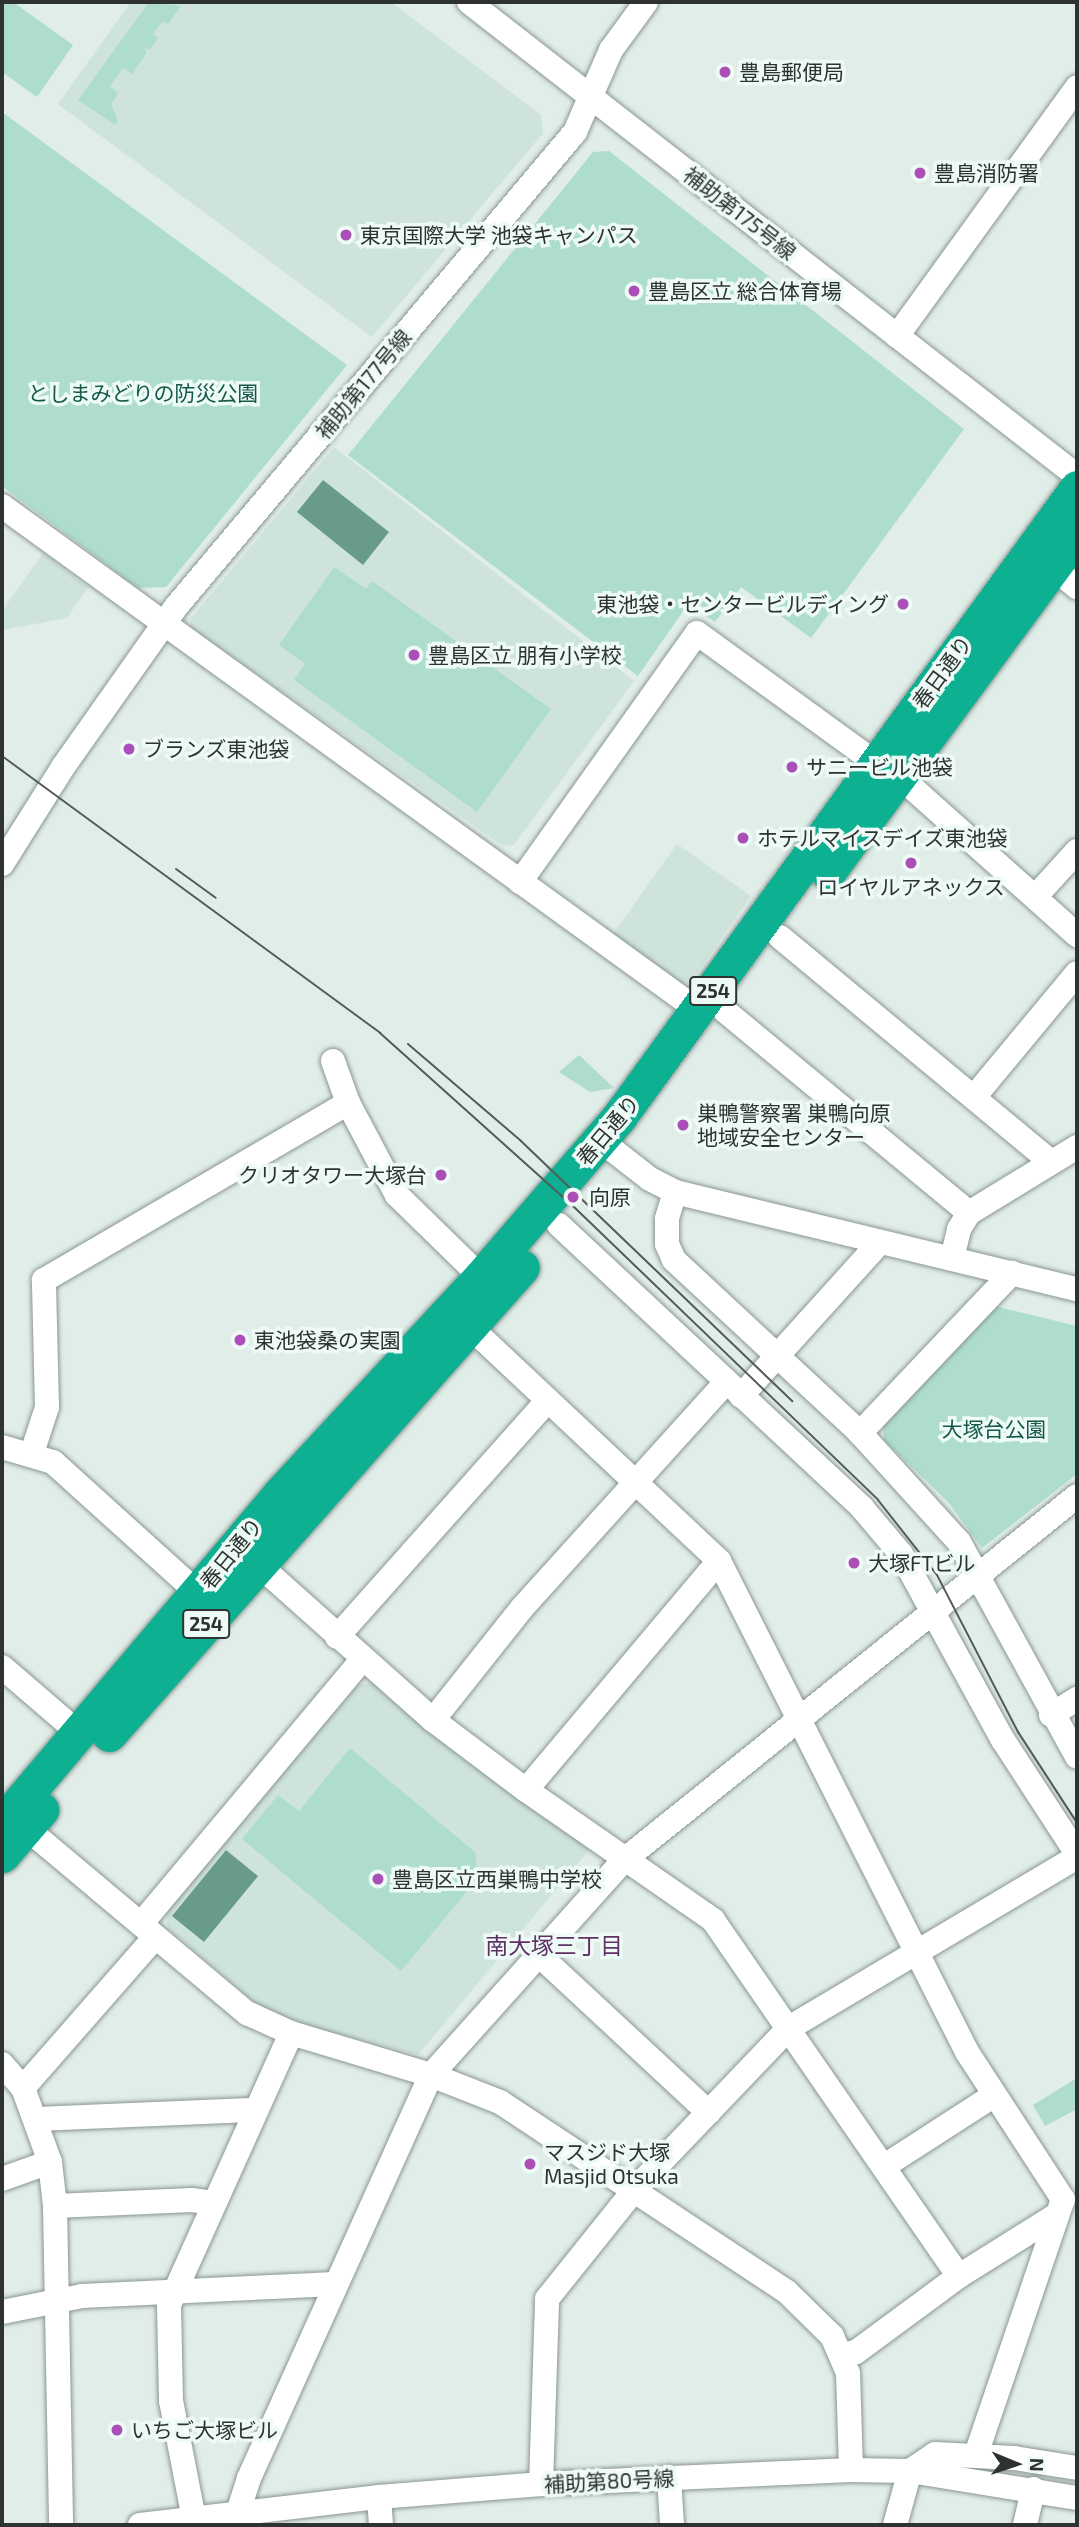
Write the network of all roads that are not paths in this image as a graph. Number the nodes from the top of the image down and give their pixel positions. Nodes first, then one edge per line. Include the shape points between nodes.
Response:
1 (469, 2) edge
2 (646, 2) edge
3 (1077, 87) edge
4 (591, 95) junction
5 (897, 336) junction
6 (1077, 476) edge
7 (1077, 488) edge
8 (2, 506) edge
9 (1077, 534) edge
10 (1065, 577) edge
11 (163, 625) junction
12 (888, 770) junction
13 (1077, 851) edge
14 (2, 864) edge
15 (520, 882) junction
16 (1036, 896) junction
17 (1077, 935) edge
18 (780, 937) junction
19 (1077, 973) edge
20 (712, 1011) junction
21 (333, 1061) dead end
22 (974, 1097) junction
23 (348, 1103) junction
24 (610, 1147) junction
25 (1077, 1147) edge
26 (1051, 1162) junction
27 (675, 1192) junction
28 (969, 1213) junction
29 (559, 1225) junction
30 (880, 1242) junction
31 (952, 1258) junction
32 (1012, 1273) junction
33 (481, 1277) junction
34 (1077, 1289) edge
35 (470, 1326) junction
36 (776, 1354) junction
37 (733, 1389) junction
38 (548, 1400) junction
39 (860, 1433) junction
40 (2, 1447) edge
41 (32, 1453) junction
42 (635, 1480) junction
43 (1077, 1496) edge
44 (719, 1561) junction
45 (260, 1566) junction
46 (977, 1575) junction
47 (208, 1602) junction
48 (935, 1612) junction
49 (337, 1637) junction
50 (362, 1660) junction
51 (2, 1667) edge
52 (1077, 1699) edge
53 (1051, 1715) junction
54 (433, 1720) junction
55 (797, 1720) junction
56 (79, 1734) junction
57 (1077, 1757) edge
58 (526, 1790) junction
59 (14, 1825) edge
60 (2, 1855) edge
61 (1077, 1855) edge
62 (624, 1860) junction
63 (148, 1930) junction
64 (915, 1952) junction
65 (538, 1954) junction
66 (789, 2028) junction
67 (291, 2033) junction
68 (2, 2064) edge
69 (431, 2075) junction
70 (23, 2088) junction
71 (993, 2096) junction
72 (257, 2110) junction
73 (709, 2113) junction
74 (37, 2119) junction
75 (50, 2162) junction
76 (886, 2165) junction
77 (2, 2179) edge
78 (635, 2189) junction
79 (214, 2203) junction
80 (55, 2206) junction
81 (1059, 2207) junction
82 (959, 2276) junction
83 (335, 2284) junction
84 (174, 2293) junction
85 (57, 2300) junction
86 (2, 2312) edge
87 (841, 2355) junction
88 (976, 2455) junction
89 (1077, 2468) edge
90 (851, 2470) junction
91 (910, 2471) junction
92 (669, 2477) junction
93 (541, 2484) junction
94 (1033, 2489) junction
95 (379, 2497) junction
96 (1077, 2498) edge
97 (194, 2519) junction
98 (235, 2520) edge
99 (61, 2525) edge
100 (140, 2525) edge
101 (381, 2525) edge
102 (672, 2525) edge
103 (895, 2525) edge
104 (1025, 2525) edge

1 - 4 street, 補助第175号線
2 - 4 street, 補助第177号線 via 611,50
3 - 5 street
4 - 5 street, 補助第175号線
4 - 11 street, 補助第177号線 via 575,132
5 - 6 street, 補助第175号線
7 - 12 highway, 春日通り / 254
8 - 11 street
9 - 10 highway, 春日通り / 254
10 - 12 highway, 春日通り / 254
11 - 14 street, 補助第177号線
11 - 15 street
12 - 15 street via 697,633
12 - 16 street
12 - 18 highway, 春日通り / 254
12 - 20 highway, 春日通り / 254
13 - 16 street
15 - 20 street
16 - 17 street
18 - 20 highway, 春日通り / 254
18 - 22 street
19 - 22 street
20 - 24 highway, 春日通り / 254
20 - 28 street
21 - 23 street
22 - 26 street
23 - 33 street via 397,1195
23 - 41 street via 44,1280 47,1407
24 - 27 street via 650,1179
24 - 29 highway, 春日通り / 254
24 - 33 highway, 春日通り / 254
25 - 26 street
26 - 28 street
27 - 30 street
27 - 36 street via 667,1219 667,1244 674,1260
28 - 31 street via 959,1229
29 - 35 highway, 春日通り / 254
29 - 37 street
30 - 31 street
30 - 36 street
31 - 32 street
32 - 34 street
32 - 39 street
33 - 47 highway, 春日通り / 254 via 279,1495
35 - 38 street
35 - 45 highway, 春日通り / 254
36 - 37 street
36 - 39 street
37 - 42 street
37 - 48 street via 862,1508 901,1554
38 - 42 street
38 - 49 street
39 - 46 street via 959,1542
40 - 41 street
41 - 47 street via 53,1462
42 - 44 street
42 - 54 street via 522,1608
43 - 46 street
44 - 55 street
44 - 58 street
45 - 47 highway, 春日通り / 254
45 - 49 street
46 - 48 street
46 - 53 street
47 - 56 highway, 春日通り / 254
47 - 59 highway, 春日通り / 254
48 - 55 street
48 - 61 street via 1003,1740
49 - 50 street
50 - 54 street
50 - 63 street
51 - 56 street
52 - 53 street
53 - 57 street
54 - 58 street
55 - 62 street
55 - 64 street
56 - 59 highway, 春日通り / 254
58 - 62 street
59 - 60 highway, 春日通り / 254
59 - 63 street
61 - 64 street
62 - 65 street
62 - 66 street via 713,1920
63 - 67 street via 247,2013
63 - 70 street
64 - 66 street
64 - 71 street
65 - 69 street
65 - 73 street
66 - 73 street
66 - 76 street
67 - 69 street
67 - 72 street
68 - 70 street
69 - 78 street via 500,2102
69 - 83 street
70 - 74 street
71 - 76 street
71 - 81 street
72 - 74 street
72 - 79 street
73 - 78 street
74 - 75 street
75 - 77 street
75 - 80 street
76 - 82 street
78 - 87 street via 787,2292 814,2314
78 - 93 street via 547,2299
79 - 80 street
79 - 84 street
80 - 85 street
81 - 82 street
81 - 88 street
82 - 87 street via 856,2351
83 - 84 street
83 - 98 street
84 - 85 street
84 - 97 street via 169,2305 171,2401
85 - 86 street
85 - 99 street
87 - 90 street via 849,2384
88 - 89 street
88 - 91 street via 935,2454
90 - 91 street, 補助第80号線
90 - 92 street, 補助第80号線
91 - 94 street, 補助第80号線
91 - 103 street
92 - 93 street, 補助第80号線
92 - 102 street
93 - 95 street, 補助第80号線
94 - 96 street, 補助第80号線
94 - 104 street
95 - 98 street, 補助第80号線
95 - 101 street
97 - 98 street, 補助第80号線
97 - 100 street, 補助第80号線

